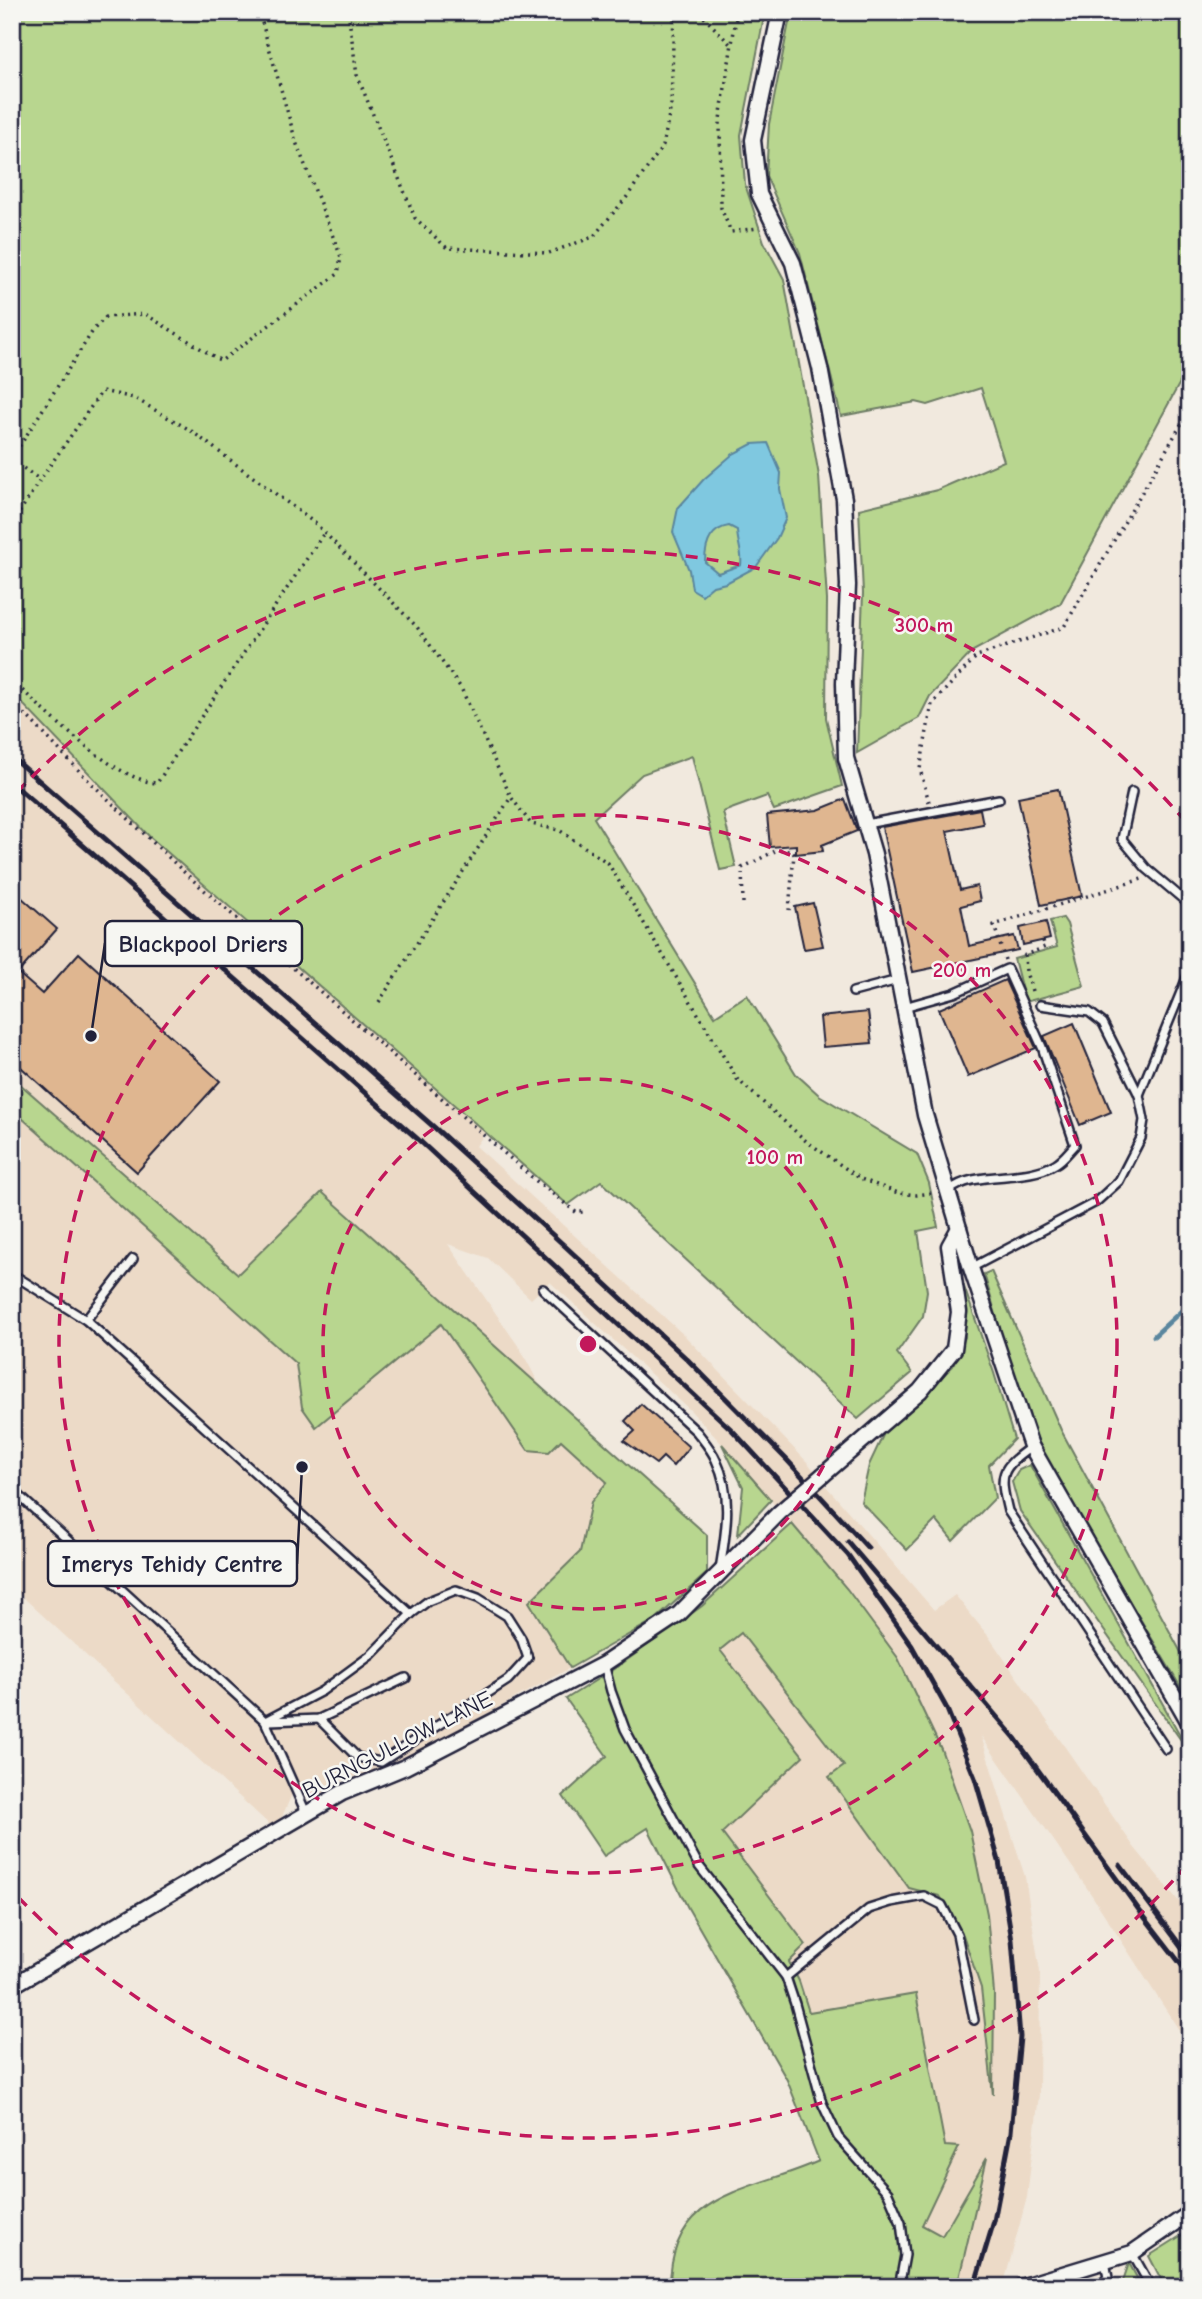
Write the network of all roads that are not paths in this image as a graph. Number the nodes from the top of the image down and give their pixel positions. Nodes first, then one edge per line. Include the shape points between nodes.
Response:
1 (780, 12) edge
2 (1132, 792) dead end
3 (999, 799) dead end
4 (866, 824) junction
5 (1190, 905) edge
6 (1190, 970) edge
7 (898, 980) junction
8 (853, 992) dead end
9 (1040, 1005) road end
10 (903, 1007) junction
11 (1139, 1095) junction
12 (948, 1192) junction
13 (958, 1228) junction
14 (133, 1259) dead end
15 (971, 1268) junction
16 (12, 1274) edge
17 (543, 1289) dead end
18 (86, 1320) junction
19 (1031, 1446) junction
20 (12, 1489) edge
21 (719, 1574) junction
22 (411, 1614) junction
23 (604, 1664) junction
24 (406, 1678) dead end
25 (319, 1719) junction
26 (265, 1721) junction
27 (1190, 1724) edge
28 (1166, 1749) dead end
29 (307, 1815) junction
30 (786, 1977) junction
31 (12, 1986) edge
32 (974, 2020) dead end
33 (1190, 2213) edge
34 (1132, 2253) junction
35 (1105, 2261) junction
36 (897, 2287) edge
37 (1020, 2287) edge
38 (1094, 2287) edge
39 (1151, 2287) edge

1 - 4 street via 753,140 759,194 793,263 820,368 844,499 846,758
2 - 5 lane via 1122,839 1146,868
3 - 4 lane
4 - 7 street
6 - 11 lane
7 - 8 lane
7 - 10 street
9 - 11 lane via 1089,1012 1103,1023
10 - 12 street via 925,1115
10 - 12 lane via 954,993 1007,969 1075,1144 1057,1164 1033,1174 957,1184
11 - 15 lane via 1144,1120 1141,1138 1119,1181 1096,1202
12 - 13 street
13 - 15 street
13 - 21 street, BURNGULLOW LANE, bridge via 949,1246 959,1312 954,1349 920,1391 779,1513
14 - 18 lane
15 - 19 street
16 - 18 lane
17 - 21 lane via 697,1433 716,1459 727,1491 727,1530
18 - 22 lane
19 - 27 street
19 - 28 lane via 1004,1470 1009,1511
20 - 26 lane
21 - 23 street, BURNGULLOW LANE via 679,1614
22 - 25 lane via 456,1590 478,1598 507,1616 522,1638 528,1658 508,1680 381,1762 357,1757
22 - 26 lane via 371,1655 323,1691
23 - 29 street, BURNGULLOW LANE via 405,1767 342,1793
23 - 30 lane via 625,1729 699,1866
24 - 25 lane
25 - 26 lane
26 - 29 lane
29 - 31 street, BURNGULLOW LANE
30 - 32 lane via 869,1909 924,1896 942,1905 957,1934
30 - 36 lane via 821,2102 838,2137 888,2193 901,2223 905,2255
33 - 34 street
34 - 35 street
34 - 39 lane
35 - 37 street
35 - 38 lane via 1108,2278

